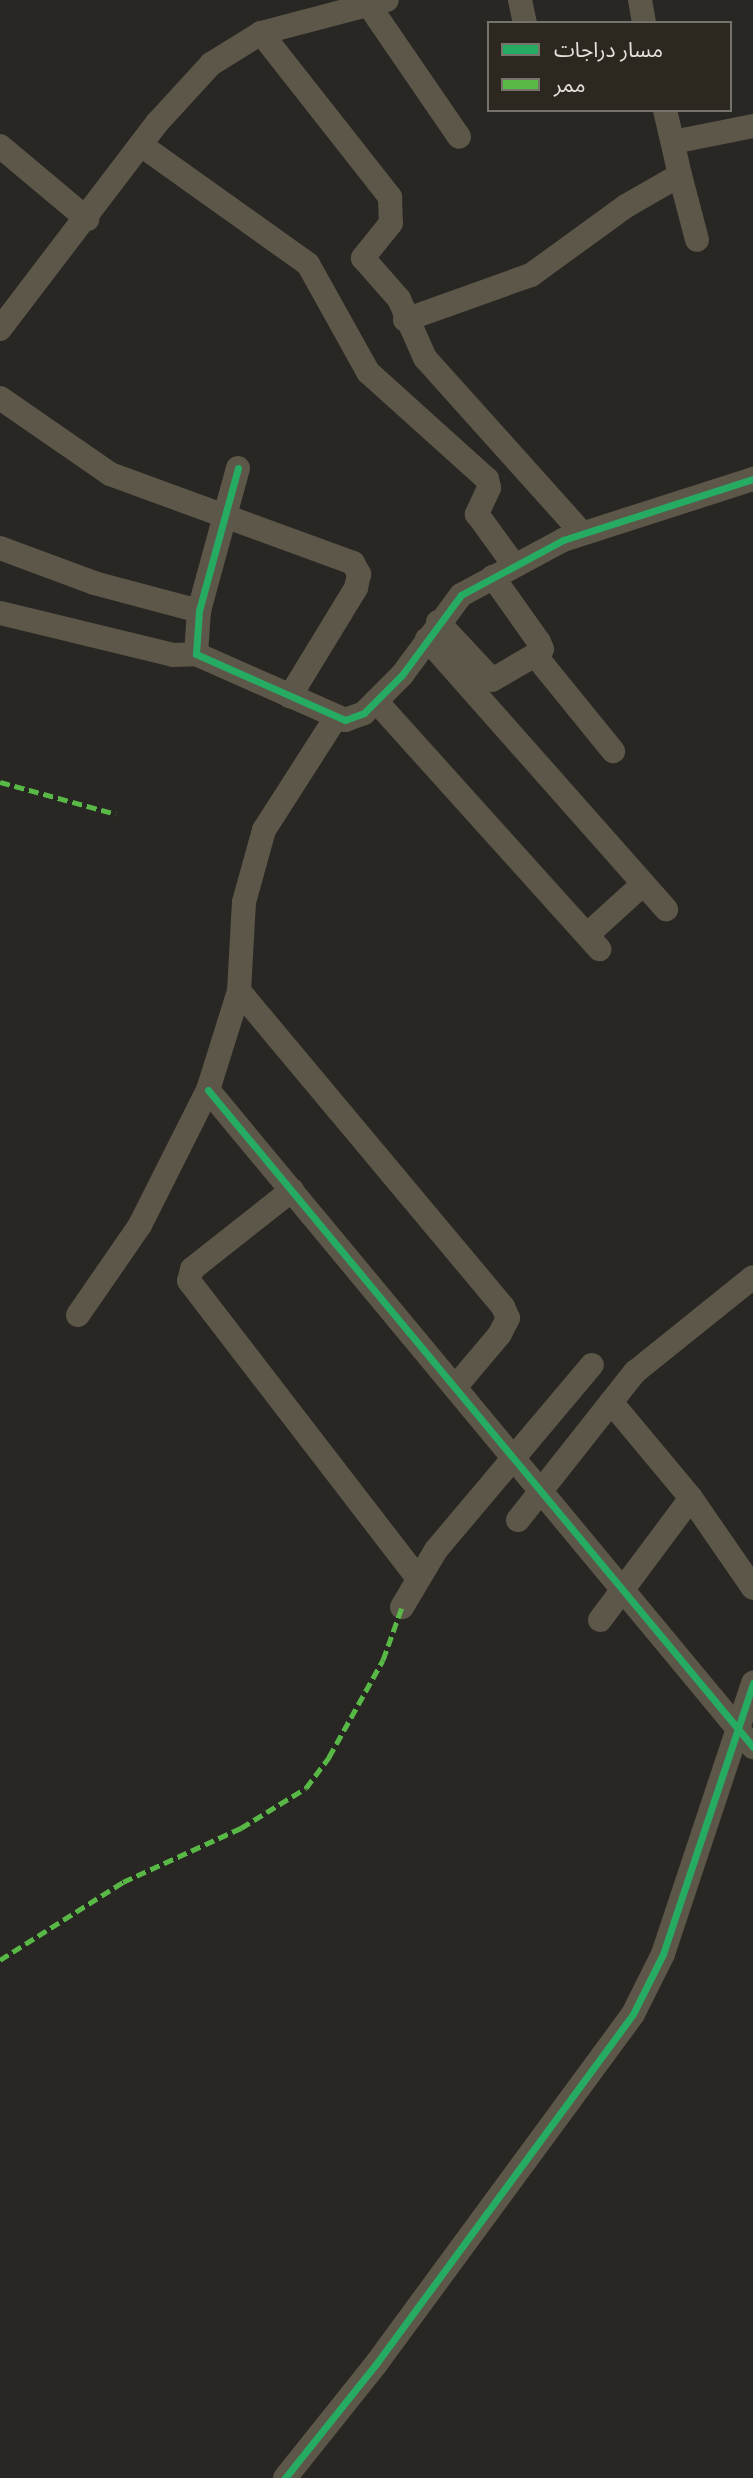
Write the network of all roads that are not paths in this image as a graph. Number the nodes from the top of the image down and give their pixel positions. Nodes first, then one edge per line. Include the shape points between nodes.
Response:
1 (520, 0) edge
2 (640, 0) edge
3 (377, 2) edge
4 (314, 8) edge
5 (525, 21) edge
6 (644, 21) edge
7 (261, 33) junction
8 (666, 112) edge
9 (753, 126) edge
10 (459, 137) dead end
11 (673, 142) junction
12 (141, 145) junction
13 (0, 146) edge
14 (680, 175) junction
15 (87, 219) junction
16 (696, 240) dead end
17 (405, 320) junction
18 (0, 328) edge
19 (0, 398) edge
20 (238, 468) dead end
21 (753, 479) edge
22 (225, 518) junction
23 (582, 533) junction
24 (0, 548) edge
25 (504, 571) junction
26 (199, 611) junction
27 (0, 613) edge
28 (432, 631) junction
29 (196, 654) junction
30 (536, 656) junction
31 (290, 696) junction
32 (376, 701) junction
33 (335, 719) junction
34 (612, 751) dead end
35 (643, 884) junction
36 (666, 909) dead end
37 (239, 991) junction
38 (208, 1090) junction
39 (292, 1190) junction
40 (753, 1277) edge
41 (78, 1315) dead end
42 (592, 1365) dead end
43 (456, 1386) junction
44 (611, 1402) junction
45 (517, 1458) junction
46 (542, 1489) junction
47 (691, 1498) junction
48 (518, 1520) dead end
49 (418, 1578) junction
50 (624, 1587) junction
51 (753, 1588) edge
52 (402, 1607) dead end
53 (600, 1620) dead end
54 (753, 1683) edge
55 (747, 1738) edge
56 (285, 2478) edge

1 - 5 street
2 - 6 street
3 - 4 street
3 - 10 street
4 - 7 street
7 - 12 street via 211,64
7 - 17 street via 390,197 391,223 362,254 399,299
8 - 11 street
9 - 11 street
11 - 14 street
12 - 15 street
12 - 25 street via 308,264 325,285 347,342 368,372 487,479 478,517
13 - 15 street
14 - 16 street
14 - 17 street via 619,211 531,275
15 - 18 street
17 - 23 street via 434,372
19 - 22 street via 88,463
20 - 22 street
21 - 23 street
22 - 26 street
22 - 31 street via 337,555 359,574
23 - 25 street
24 - 26 street via 94,583
25 - 28 street via 461,594
25 - 30 street via 542,649
26 - 29 street
27 - 29 street via 173,655
28 - 30 street via 492,680
28 - 32 street
28 - 35 street
29 - 31 street
30 - 34 street
31 - 33 street
32 - 33 street via 355,719
32 - 35 street via 593,942
33 - 37 street via 264,830 244,902
35 - 36 street
37 - 38 street
37 - 43 street via 503,1307 508,1318 500,1334
38 - 39 street
38 - 41 street via 141,1225
39 - 43 street
39 - 49 street via 192,1269 189,1281
40 - 44 street via 635,1372
42 - 45 street
43 - 45 street
44 - 46 street
44 - 47 street
45 - 46 street
45 - 49 street
46 - 48 street
46 - 50 street
47 - 50 street
47 - 51 street
49 - 52 street
50 - 53 street
50 - 55 street
54 - 55 street
55 - 56 street via 663,1954 633,2014 376,2364

